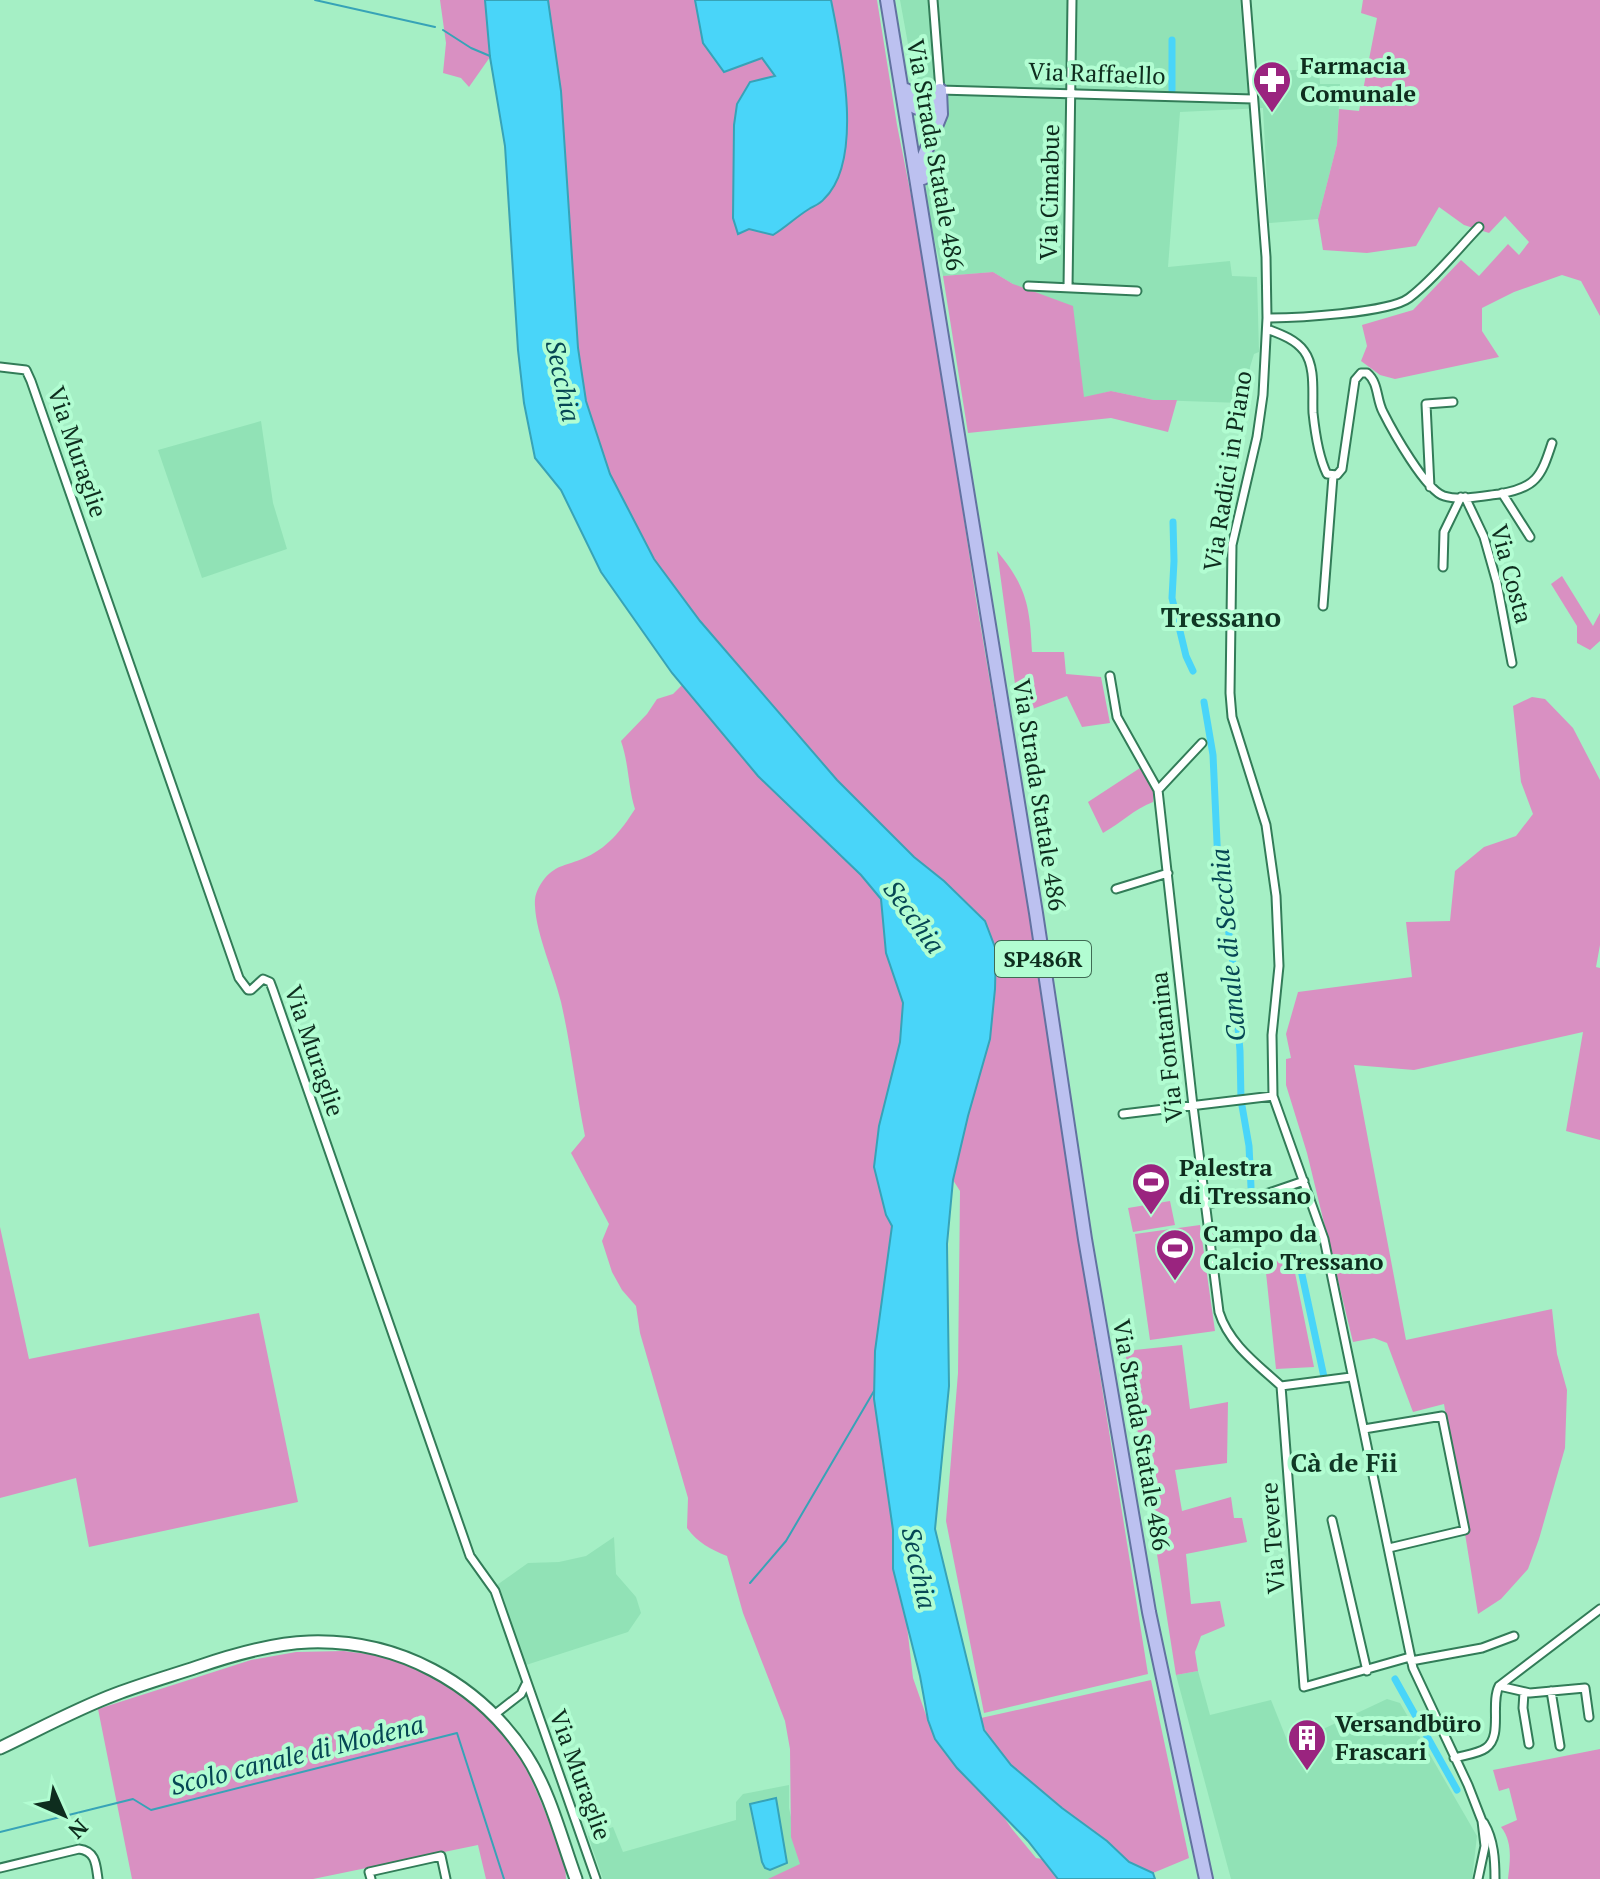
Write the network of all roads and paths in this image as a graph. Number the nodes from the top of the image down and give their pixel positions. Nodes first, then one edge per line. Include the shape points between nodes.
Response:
1 (887, 0) edge
2 (933, 0) edge
3 (1072, 0) edge
4 (1246, 0) edge
5 (892, 36) junction
6 (940, 90) junction
7 (1073, 92) junction
8 (1253, 99) junction
9 (924, 220) junction
10 (1479, 227) dead end
11 (1028, 286) dead end
12 (1068, 288) junction
13 (1137, 291) dead end
14 (1267, 318) junction
15 (1267, 329) junction
16 (0, 367) edge
17 (1453, 402) dead end
18 (1552, 443) dead end
19 (1333, 476) junction
20 (1430, 487) junction
21 (1506, 492) junction
22 (1463, 497) junction
23 (1530, 537) dead end
24 (1443, 567) dead end
25 (1323, 606) dead end
26 (1512, 663) dead end
27 (1110, 676) dead end
28 (1202, 743) dead end
29 (1158, 790) junction
30 (1168, 873) junction
31 (1116, 889) dead end
32 (1273, 1096) junction
33 (1193, 1106) junction
34 (1123, 1114) dead end
35 (1304, 1181) junction
36 (1205, 1204) junction
37 (1351, 1377) junction
38 (1281, 1386) junction
39 (1364, 1429) junction
40 (1332, 1520) dead end
41 (1389, 1548) junction
42 (1600, 1609) edge
43 (1514, 1636) dead end
44 (1411, 1659) junction
45 (1367, 1671) junction
46 (526, 1684) junction
47 (1499, 1686) junction
48 (1551, 1691) junction
49 (1524, 1692) junction
50 (494, 1715) junction
51 (1589, 1717) dead end
52 (1529, 1744) dead end
53 (1560, 1746) dead end
54 (0, 1748) edge
55 (1454, 1758) junction
56 (1482, 1821) junction
57 (572, 1866) junction
58 (0, 1868) edge
59 (98, 1879) edge
60 (371, 1879) edge
61 (446, 1879) edge
62 (570, 1879) edge
63 (576, 1879) edge
64 (596, 1879) edge
65 (1206, 1879) edge
66 (1478, 1879) edge
67 (1495, 1879) edge

1 - 5 main road, Via Strada Statale 486 / SP486R
2 - 6 street
3 - 7 street, Via Cimabue
4 - 8 street, Via Radici in Piano
5 - 6 main road via 915,107 929,109
5 - 9 main road, Via Strada Statale 486 / SP486R
6 - 7 street, Via Raffaello
6 - 9 main road via 941,114 921,163
7 - 8 street, Via Raffaello
7 - 12 street, Via Cimabue
8 - 14 street, Via Radici in Piano
9 - 65 main road, Via Strada Statale 486 / SP486R via 1143,1581
10 - 14 street via 1407,300 1354,312
11 - 12 street
12 - 13 street
14 - 15 street, Via Radici in Piano
15 - 19 street via 1307,354 1322,465
15 - 32 street, Via Radici in Piano via 1257,437 1232,545 1230,693 1232,717 1266,825 1276,896 1279,966
16 - 46 street, Via Muraglie via 26,370 239,978 248,990 263,979 270,982 470,1556 495,1591
17 - 20 street via 1426,404
18 - 21 street via 1538,479
19 - 20 street via 1342,469 1355,380 1367,373 1374,379 1381,410
19 - 25 street
20 - 22 street, Via Costa via 1443,496
21 - 22 street, Via Costa
21 - 23 street
22 - 24 street, Via Costa via 1444,532
22 - 26 street, Via Costa via 1484,537
27 - 29 street via 1117,717
28 - 29 street
29 - 30 street, Via Fontanina
30 - 31 street
30 - 33 street, Via Fontanina
32 - 33 street
32 - 35 street, Via Radici in Piano
33 - 34 street
33 - 36 street, Via Fontanina
35 - 36 street via 1263,1195
35 - 37 street, Via Radici in Piano via 1324,1239
36 - 38 street, Via Fontanina via 1224,1330
37 - 38 street
37 - 39 street, Via Radici in Piano
38 - 45 street, Via Tevere via 1304,1687
39 - 41 street, Via Radici in Piano
39 - 41 street via 1442,1416 1465,1530
40 - 45 street
41 - 44 street, Via Radici in Piano
42 - 47 street
43 - 44 street via 1482,1648
44 - 45 street
44 - 55 street, Via Radici in Piano
46 - 50 street, Via Muraglie
46 - 64 street, Via Muraglie
47 - 49 street
47 - 55 street via 1492,1741 1480,1751
48 - 49 street
48 - 51 street via 1585,1688
48 - 53 street
49 - 52 street
50 - 54 main road via 456,1683 392,1652 355,1643 308,1642 221,1659 114,1694
50 - 57 main road via 537,1775
55 - 56 street, Via Radici in Piano
56 - 66 street, Via Radici in Piano via 1485,1846
56 - 67 street, Via Radici in Piano via 1492,1843
57 - 62 street
57 - 63 main road
58 - 59 street via 88,1850 95,1857
60 - 61 street via 369,1872 441,1856

